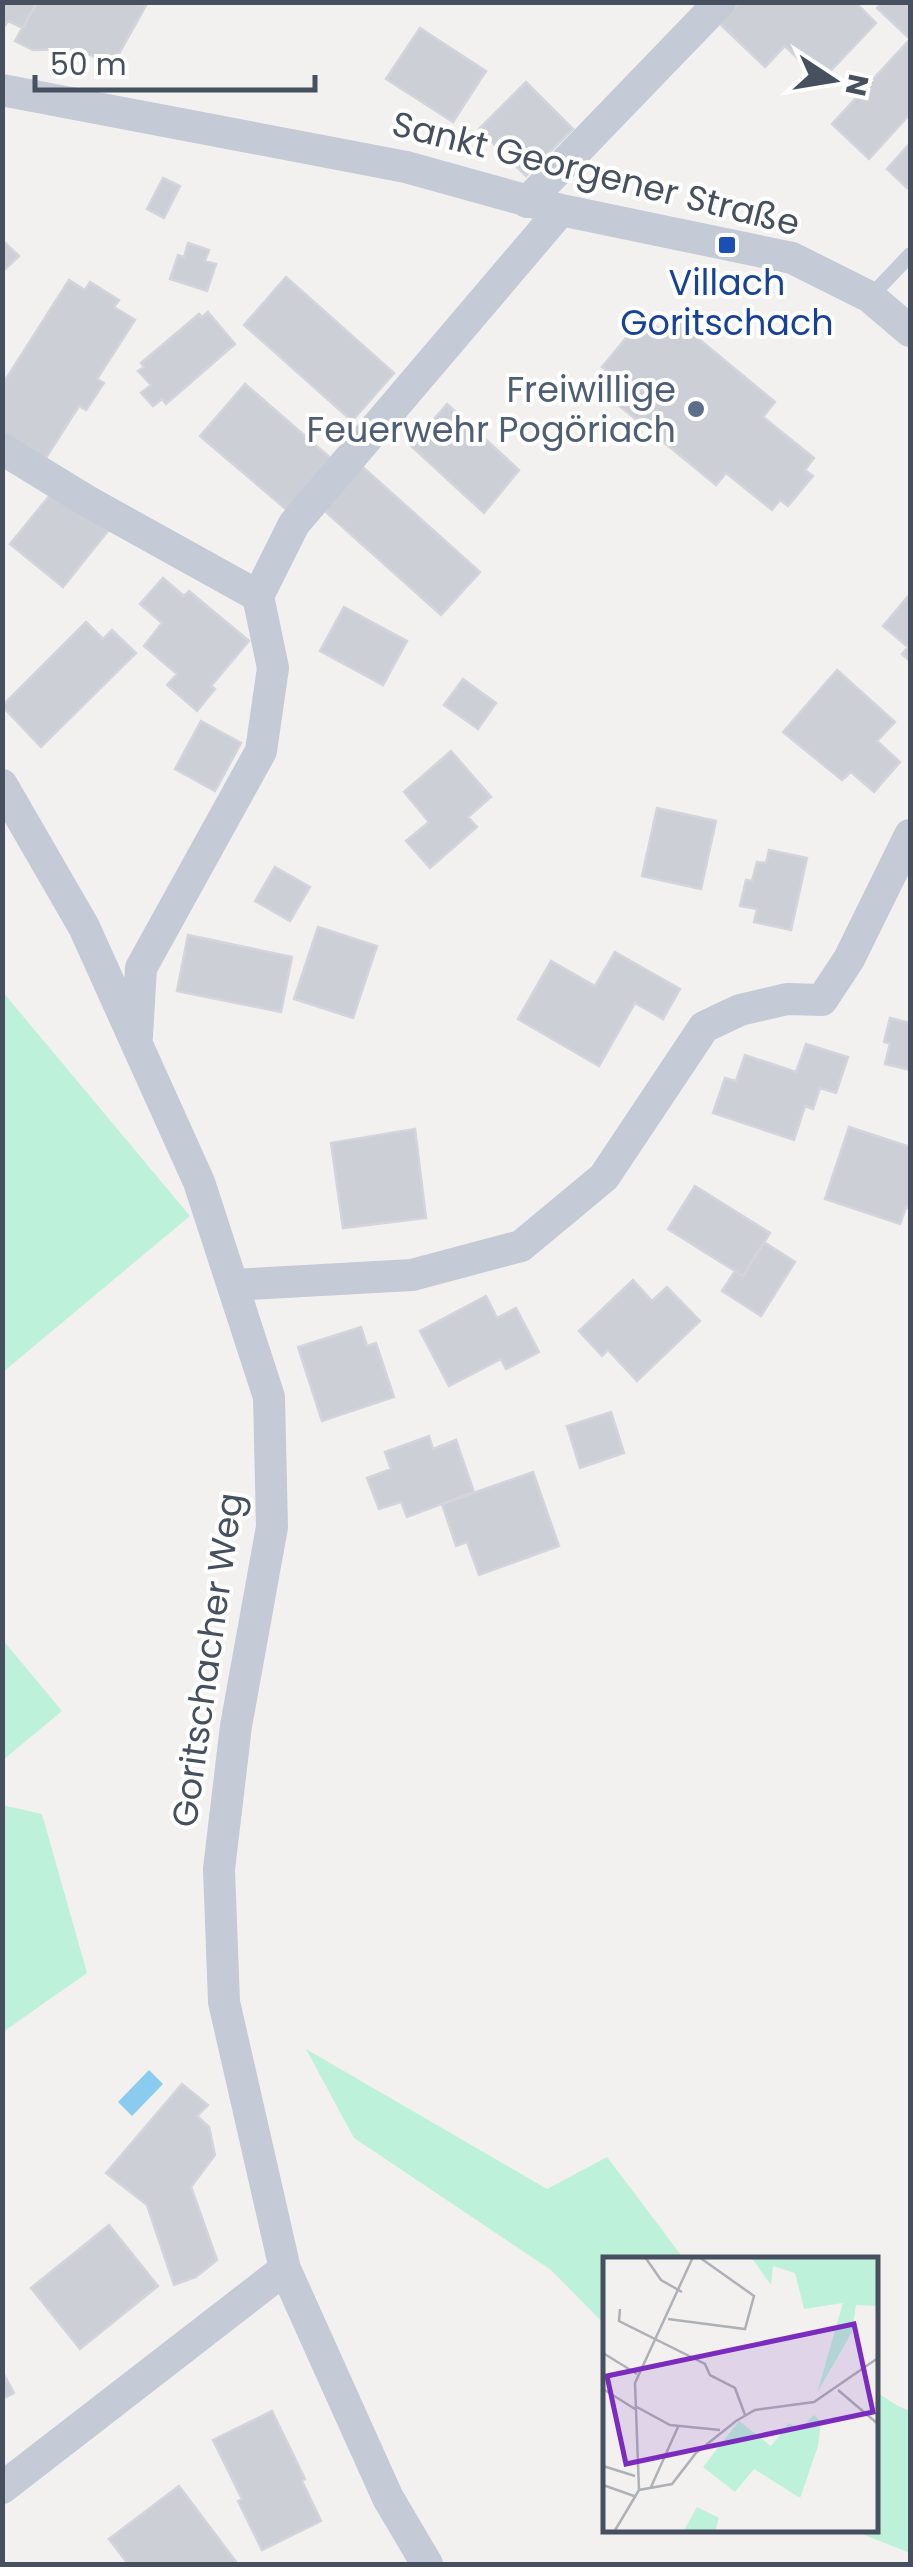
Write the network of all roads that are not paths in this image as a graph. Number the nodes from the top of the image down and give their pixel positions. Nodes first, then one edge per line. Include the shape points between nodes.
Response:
1 (720, 2) edge
2 (2, 90) edge
3 (527, 202) junction
4 (560, 210) junction
5 (910, 255) edge
6 (870, 297) junction
7 (910, 331) edge
8 (2, 449) edge
9 (258, 596) junction
10 (2, 785) edge
11 (910, 835) edge
12 (137, 1042) junction
13 (233, 1285) junction
14 (285, 2269) junction
15 (2, 2488) edge
16 (427, 2564) edge

1 - 3 street
2 - 3 street, Sankt Georgener Straße via 406,167
3 - 4 street, Sankt Georgener Straße
4 - 6 street, Sankt Georgener Straße via 792,258
4 - 9 street via 294,524
5 - 6 lane
6 - 7 street, Sankt Georgener Straße
8 - 9 street
9 - 12 street via 272,668 261,750 141,968
10 - 12 street, Goritschacher Weg via 84,927
11 - 13 street via 822,1000 787,999 704,1026 604,1177 521,1246 412,1275
12 - 13 street, Goritschacher Weg via 199,1182
13 - 14 street, Goritschacher Weg via 269,1397 272,1526 236,1726 220,1868 224,2002
14 - 15 street
14 - 16 street, Goritschacher Weg via 388,2498

